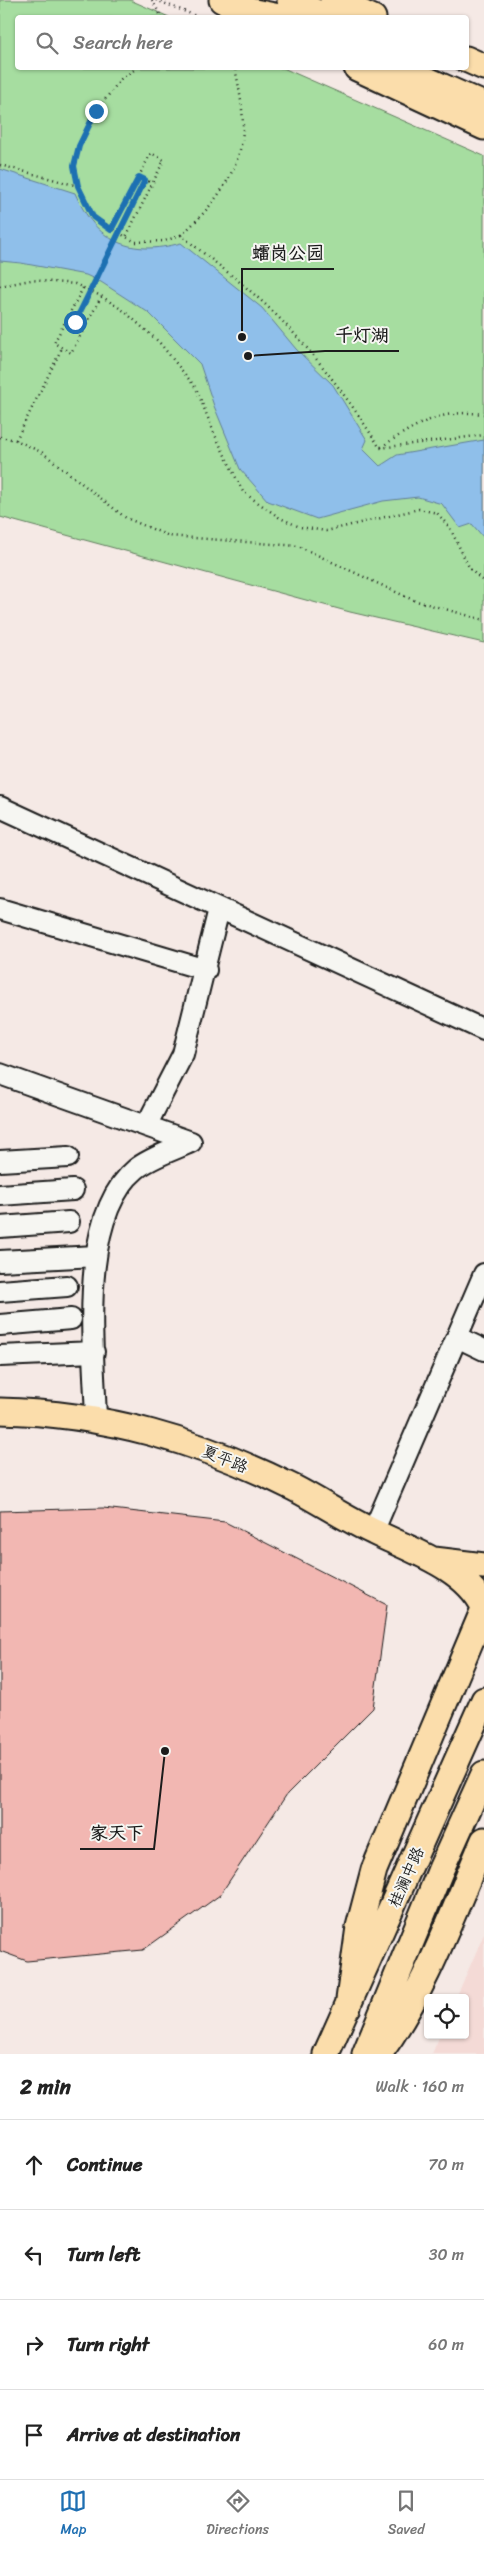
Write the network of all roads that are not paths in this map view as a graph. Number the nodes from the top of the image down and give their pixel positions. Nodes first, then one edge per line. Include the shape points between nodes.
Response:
1 (290, 0) edge
2 (333, 0) edge
3 (244, 7) edge
4 (273, 15) edge
5 (322, 15) edge
6 (366, 15) edge
7 (469, 60) edge
8 (484, 67) edge
9 (361, 70) edge
10 (405, 70) edge
11 (445, 70) edge
12 (484, 87) edge
13 (484, 105) edge
14 (484, 127) edge
15 (0, 807) edge
16 (0, 909) edge
17 (219, 909) junction
18 (206, 970) junction
19 (484, 1030) edge
20 (0, 1074) edge
21 (146, 1126) junction
22 (68, 1157) dead end
23 (0, 1161) edge
24 (73, 1190) dead end
25 (0, 1195) edge
26 (69, 1222) dead end
27 (0, 1227) edge
28 (96, 1256) junction
29 (0, 1261) edge
30 (484, 1275) edge
31 (67, 1286) dead end
32 (0, 1291) edge
33 (71, 1319) dead end
34 (0, 1325) edge
35 (456, 1337) junction
36 (484, 1350) edge
37 (94, 1352) junction
38 (0, 1356) edge
39 (0, 1411) edge
40 (96, 1419) junction
41 (373, 1532) junction
42 (434, 1560) junction
43 (484, 1566) edge
44 (484, 1608) edge
45 (484, 1700) edge
46 (484, 1774) edge
47 (484, 1840) edge
48 (348, 2007) junction
49 (326, 2054) edge
50 (365, 2054) edge
51 (379, 2054) edge

1 - 5 main road
2 - 6 main road
3 - 4 main road
7 - 8 main road
9 - 14 main road
10 - 13 main road
11 - 12 main road
15 - 17 street
16 - 18 street
17 - 18 street
17 - 19 street
18 - 21 street via 183,1054
20 - 21 street
21 - 28 street via 191,1142 137,1169 117,1190 101,1231
22 - 23 street
24 - 25 street
26 - 27 street
28 - 29 street
28 - 37 street via 92,1275
30 - 35 street
31 - 32 street
33 - 34 street
35 - 36 street
35 - 41 street
37 - 38 street
37 - 40 street
39 - 40 main road, 夏平路
40 - 41 main road, 夏平路 via 174,1438 232,1461 293,1488
41 - 42 main road, 夏平路
42 - 43 main road, 夏平路
42 - 44 main road, 夏平路 via 475,1591
44 - 48 main road via 374,1870 359,1927
45 - 48 main road, 桂澜中路
46 - 50 main road, 桂澜中路
47 - 51 main road via 422,1981 401,2022
48 - 49 main road, 桂澜中路

